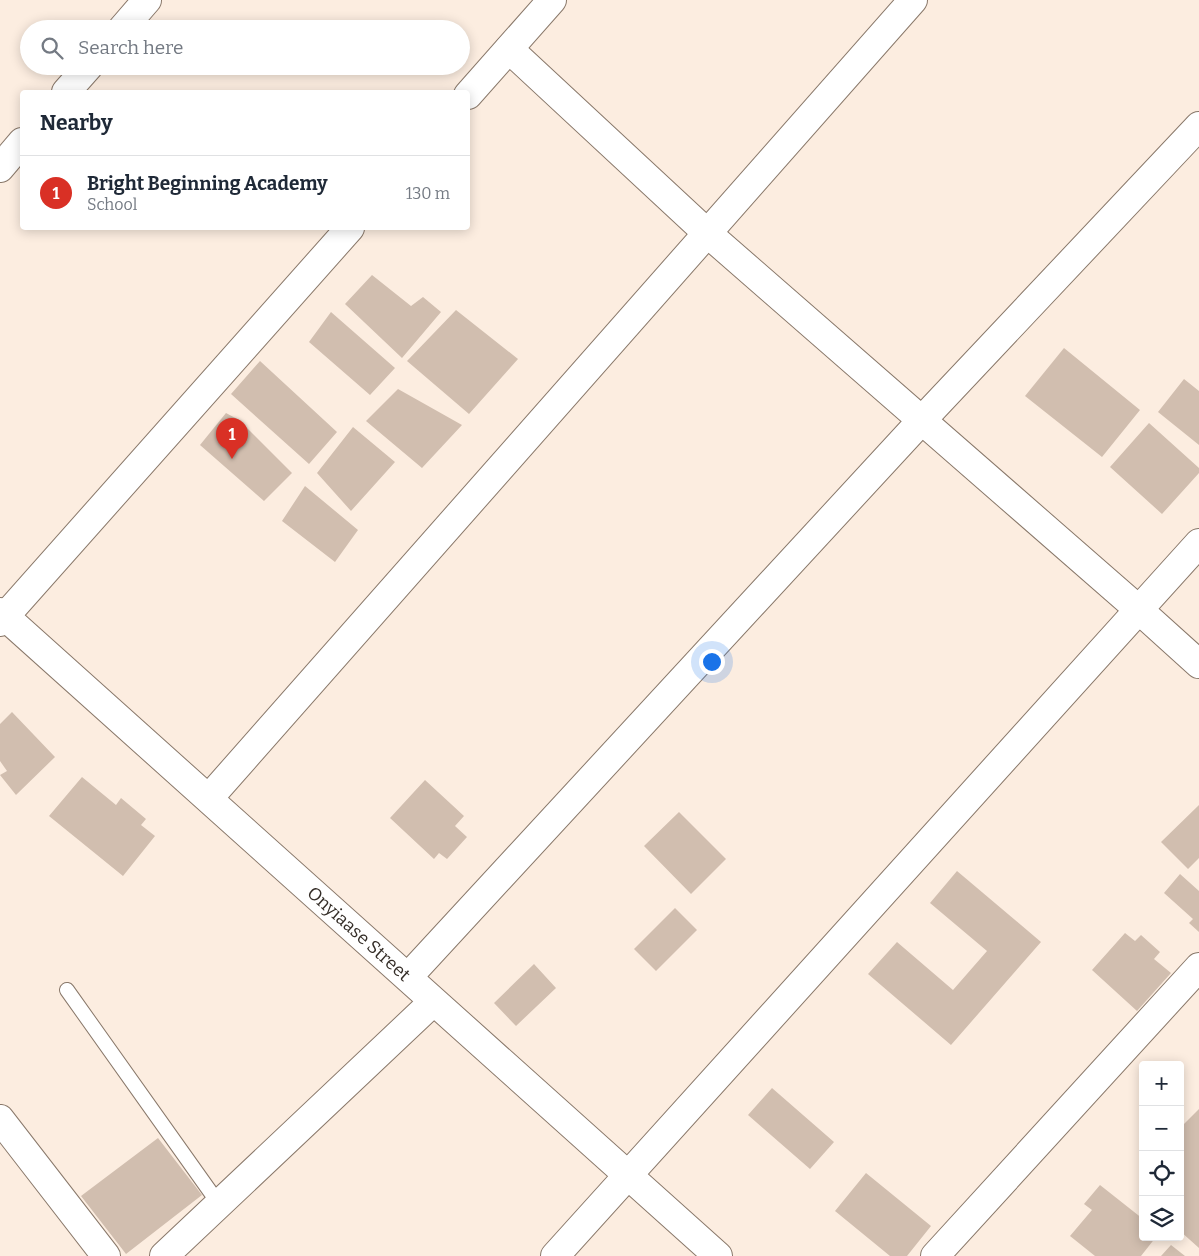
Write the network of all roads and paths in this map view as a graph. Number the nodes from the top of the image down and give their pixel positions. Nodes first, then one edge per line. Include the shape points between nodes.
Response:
1 (147, 0) edge
2 (552, 0) edge
3 (913, 0) edge
4 (130, 20) edge
5 (508, 49) junction
6 (81, 75) edge
7 (68, 90) edge
8 (470, 93) edge
9 (1199, 126) edge
10 (20, 144) edge
11 (0, 168) edge
12 (348, 230) edge
13 (706, 232) junction
14 (922, 420) junction
15 (1199, 543) edge
16 (1138, 609) junction
17 (2, 617) edge
18 (1199, 664) edge
19 (208, 798) junction
20 (1199, 967) edge
21 (408, 977) junction
22 (66, 990) dead end
23 (433, 1002) junction
24 (0, 1119) edge
25 (628, 1174) junction
26 (219, 1204) junction
27 (106, 1256) edge
28 (164, 1256) edge
29 (555, 1256) edge
30 (718, 1256) edge
31 (935, 1256) edge

1 - 4 street
2 - 5 street
3 - 13 street
5 - 8 street
5 - 13 street
6 - 7 street
9 - 14 street
10 - 11 street
12 - 17 street
13 - 14 street
13 - 19 street
14 - 16 street
14 - 21 street
15 - 16 street
16 - 18 street
16 - 25 street
17 - 19 street, Onyiaase Street
19 - 21 street, Onyiaase Street
20 - 31 street
21 - 23 street, Onyiaase Street
22 - 26 lane
23 - 25 street, Onyiaase Street
23 - 26 street
24 - 27 street
25 - 29 street
25 - 30 street, Onyiaase Street
26 - 28 street

